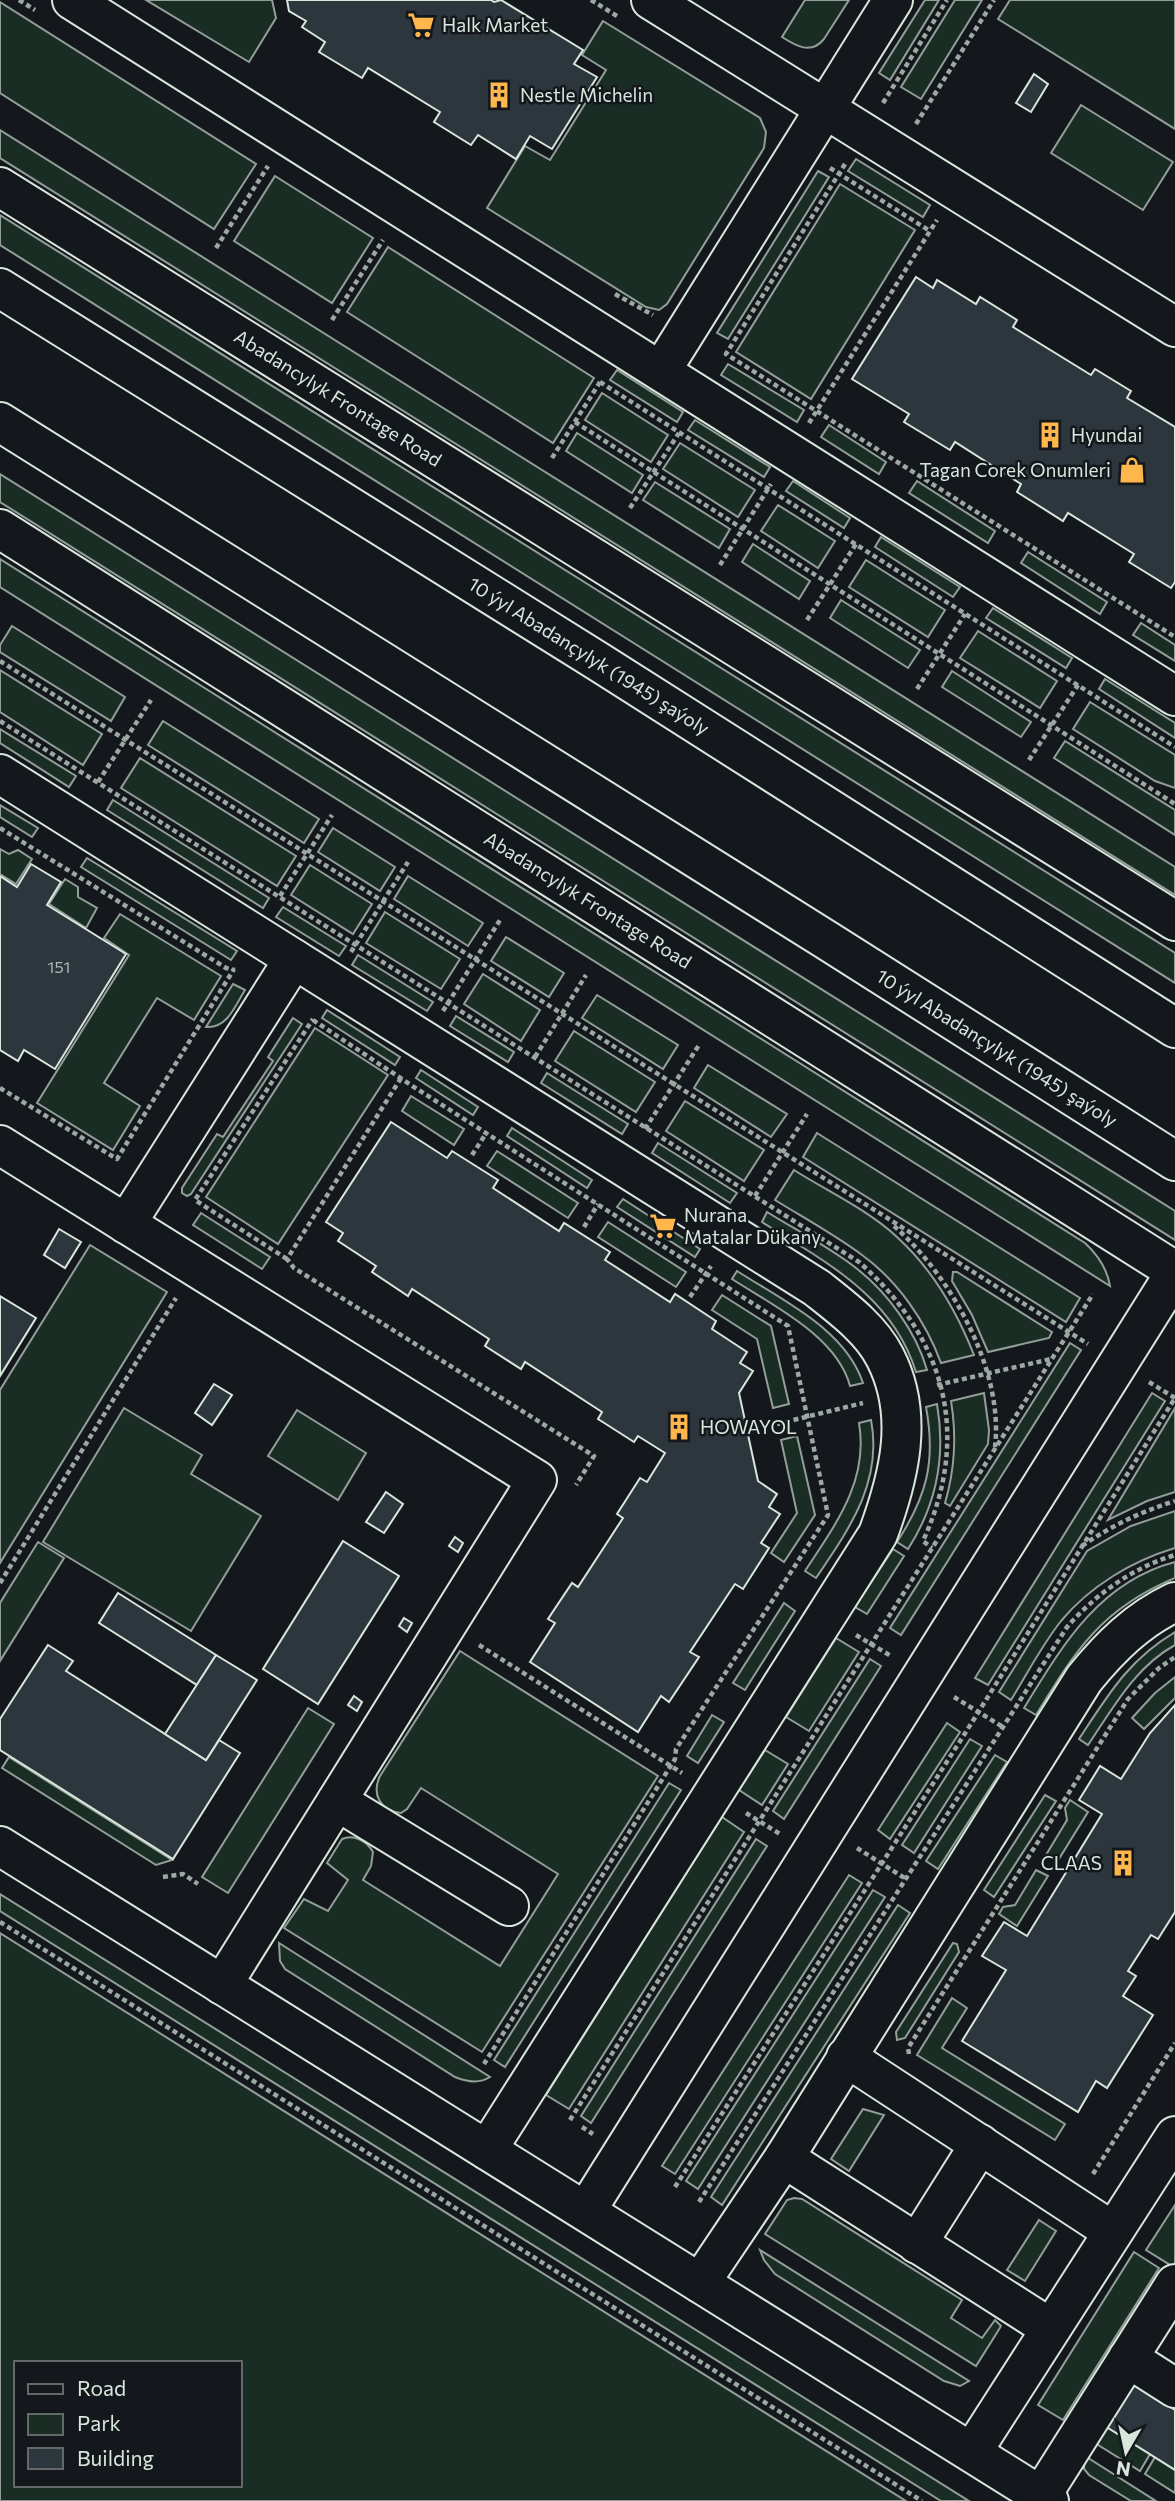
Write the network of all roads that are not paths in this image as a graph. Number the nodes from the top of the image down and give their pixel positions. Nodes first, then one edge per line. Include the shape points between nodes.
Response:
1 (72, 0) edge
2 (651, 0) edge
3 (893, 0) edge
4 (825, 109) junction
5 (0, 187) edge
6 (0, 288) edge
7 (1175, 327) edge
8 (661, 371) junction
9 (0, 422) edge
10 (0, 529) edge
11 (1175, 695) edge
12 (0, 774) edge
13 (1175, 921) edge
14 (294, 959) junction
15 (1175, 1028) edge
16 (0, 1145) edge
17 (1175, 1161) edge
18 (127, 1224) junction
19 (1175, 1272) edge
20 (1175, 1602) edge
21 (337, 1801) junction
22 (0, 1846) edge
23 (509, 1906) dead end
24 (222, 1985) junction
25 (846, 2057) junction
26 (1175, 2136) edge
27 (980, 2144) junction
28 (487, 2150) junction
29 (784, 2158) junction
30 (586, 2211) junction
31 (1112, 2231) junction
32 (917, 2244) junction
33 (700, 2283) junction
34 (1175, 2284) edge
35 (1050, 2328) junction
36 (1128, 2358) junction
37 (1175, 2388) edge
38 (972, 2452) junction
39 (1045, 2498) edge

1 - 8 street
2 - 4 street
3 - 4 street
4 - 7 street
4 - 8 street
5 - 13 street, Abadancylyk Frontage Road
6 - 15 street, 10 ýyl Abadançylyk (1945) şaýoly
8 - 11 street
9 - 17 street, 10 ýyl Abadançylyk (1945) şaýoly
10 - 19 street, Abadancylyk Frontage Road
12 - 14 street
14 - 18 street
14 - 28 street via 817,1288 852,1316 884,1356 901,1415 901,1456 878,1534
16 - 18 street
18 - 21 street via 537,1480
19 - 30 street
20 - 25 street via 1141,1620 1084,1679
21 - 23 street
21 - 24 street
22 - 24 street
24 - 28 street
25 - 27 street
25 - 29 street
26 - 31 street
27 - 31 street
27 - 32 street
28 - 30 street
29 - 32 street
29 - 33 street
30 - 33 street
31 - 35 street
32 - 35 street
33 - 38 street
34 - 36 street
35 - 38 street
36 - 37 street
36 - 39 street
38 - 39 street

